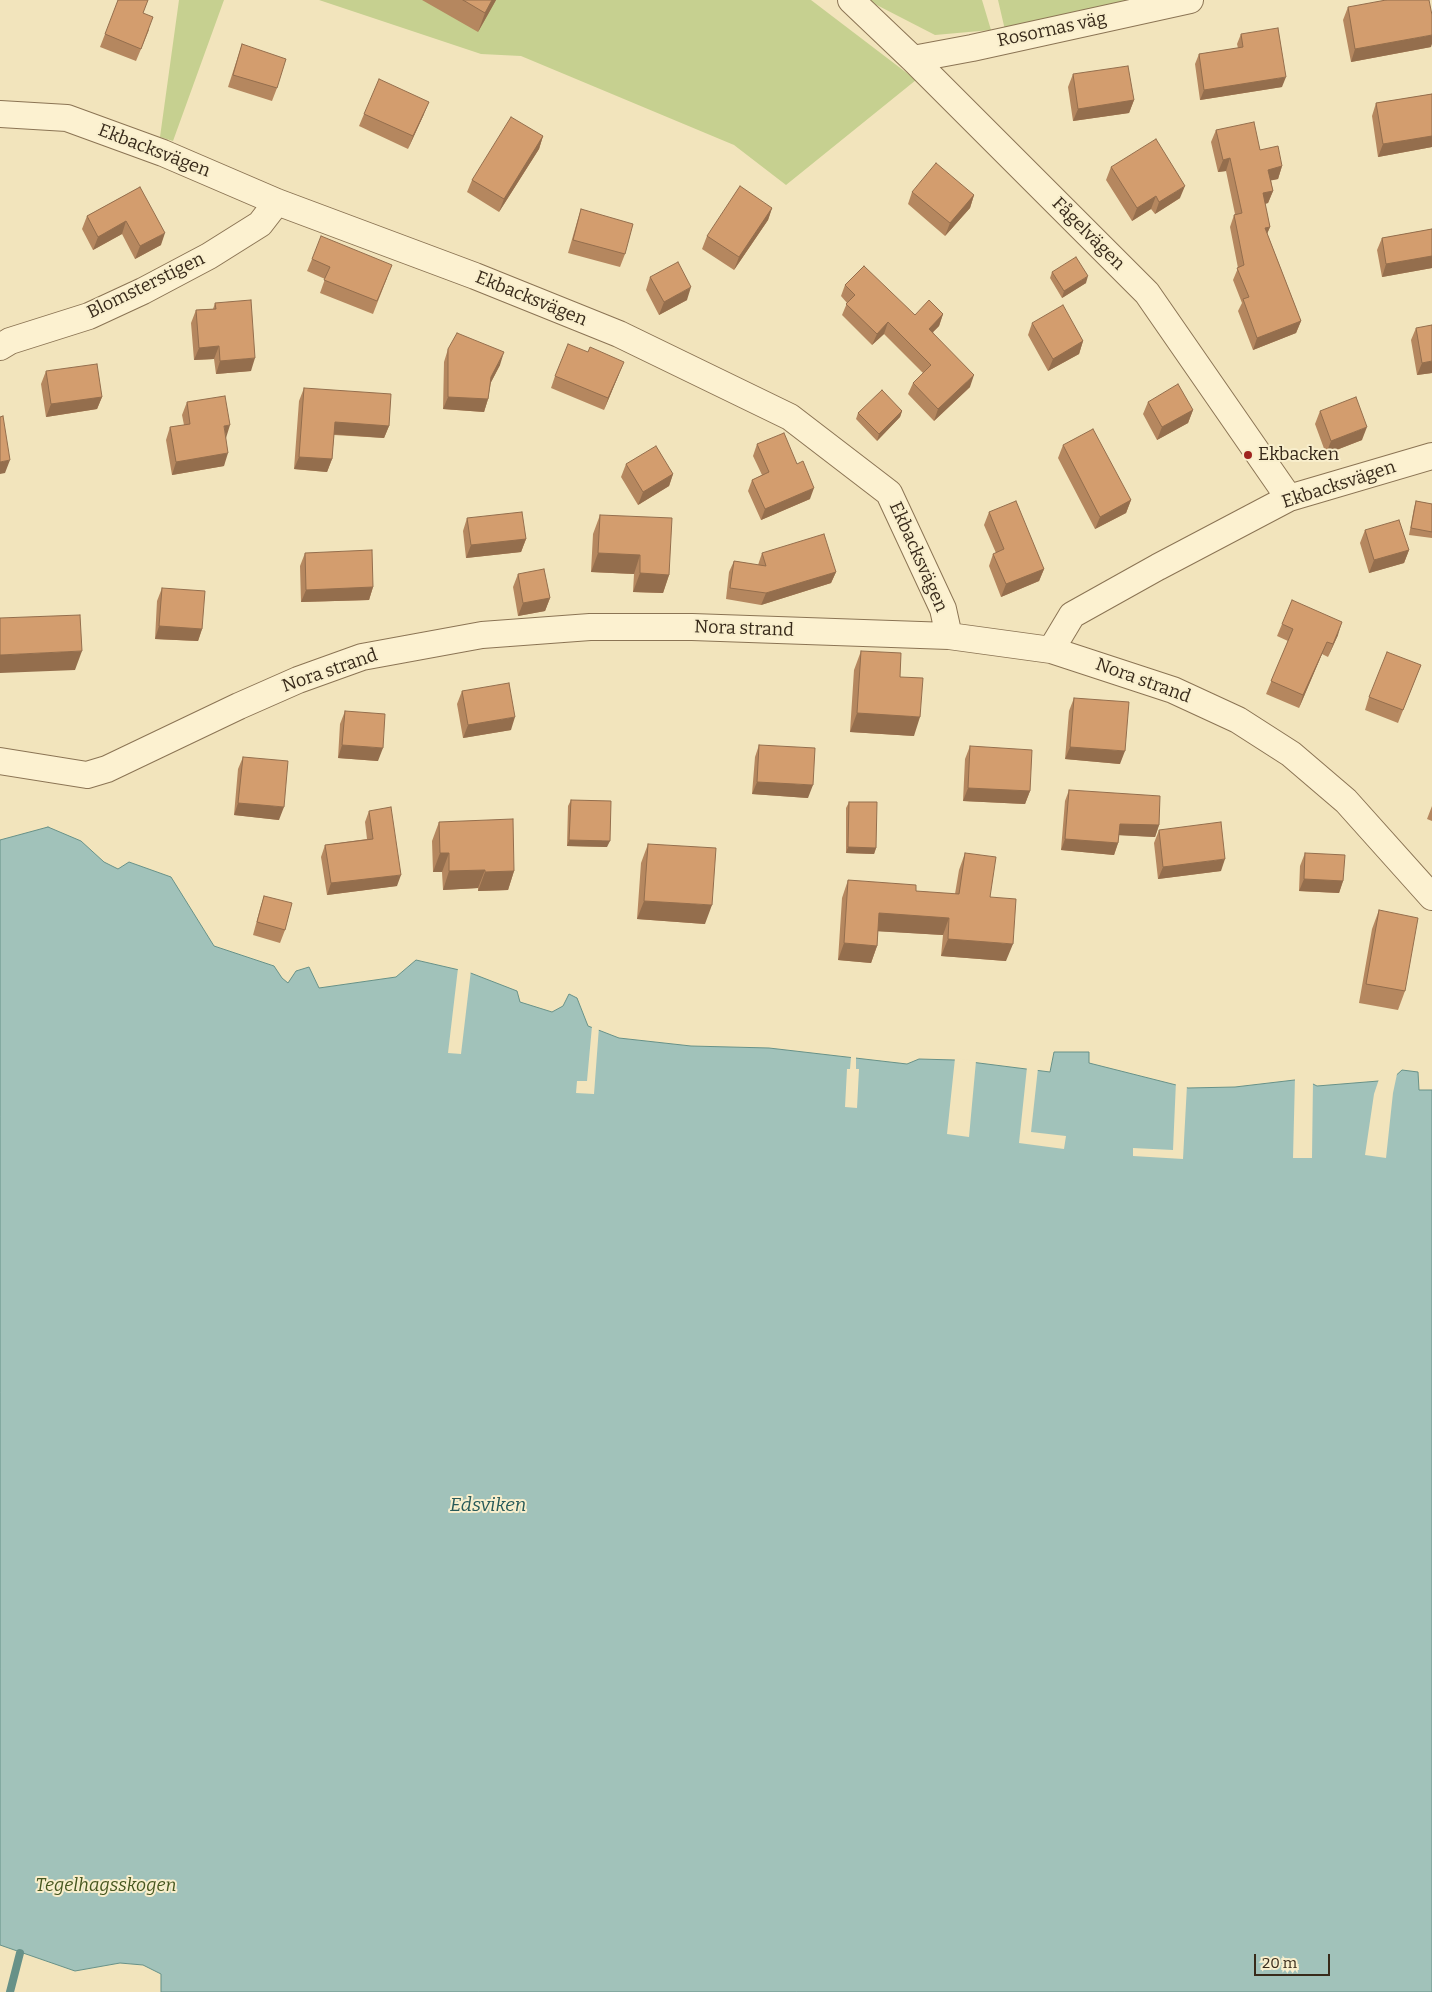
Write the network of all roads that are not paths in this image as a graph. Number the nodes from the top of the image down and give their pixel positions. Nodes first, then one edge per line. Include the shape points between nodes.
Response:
1 (851, 0) edge
2 (1190, 0) edge
3 (913, 59) junction
4 (0, 114) edge
5 (277, 202) junction
6 (0, 347) edge
7 (1432, 456) edge
8 (1289, 498) junction
9 (949, 636) junction
10 (1051, 650) junction
11 (0, 761) edge
12 (1432, 897) edge

1 - 3 street, Fågelvägen
2 - 3 street, Rosornas väg
3 - 8 street, Fågelvägen via 1147,293
4 - 5 street, Ekbacksvägen via 67,118 163,153
5 - 6 street, Blomsterstigen via 260,224 143,291 89,316
5 - 9 street, Ekbacksvägen via 619,334 790,417 889,493 943,609
7 - 8 street, Ekbacksvägen
8 - 10 street, Ekbacksvägen via 1072,615
9 - 10 street, Nora strand
9 - 11 street, Nora strand via 664,627 590,627 482,635 354,660 298,680 107,769 87,775
10 - 12 street, Nora strand via 1173,690 1238,720 1290,754 1346,801

